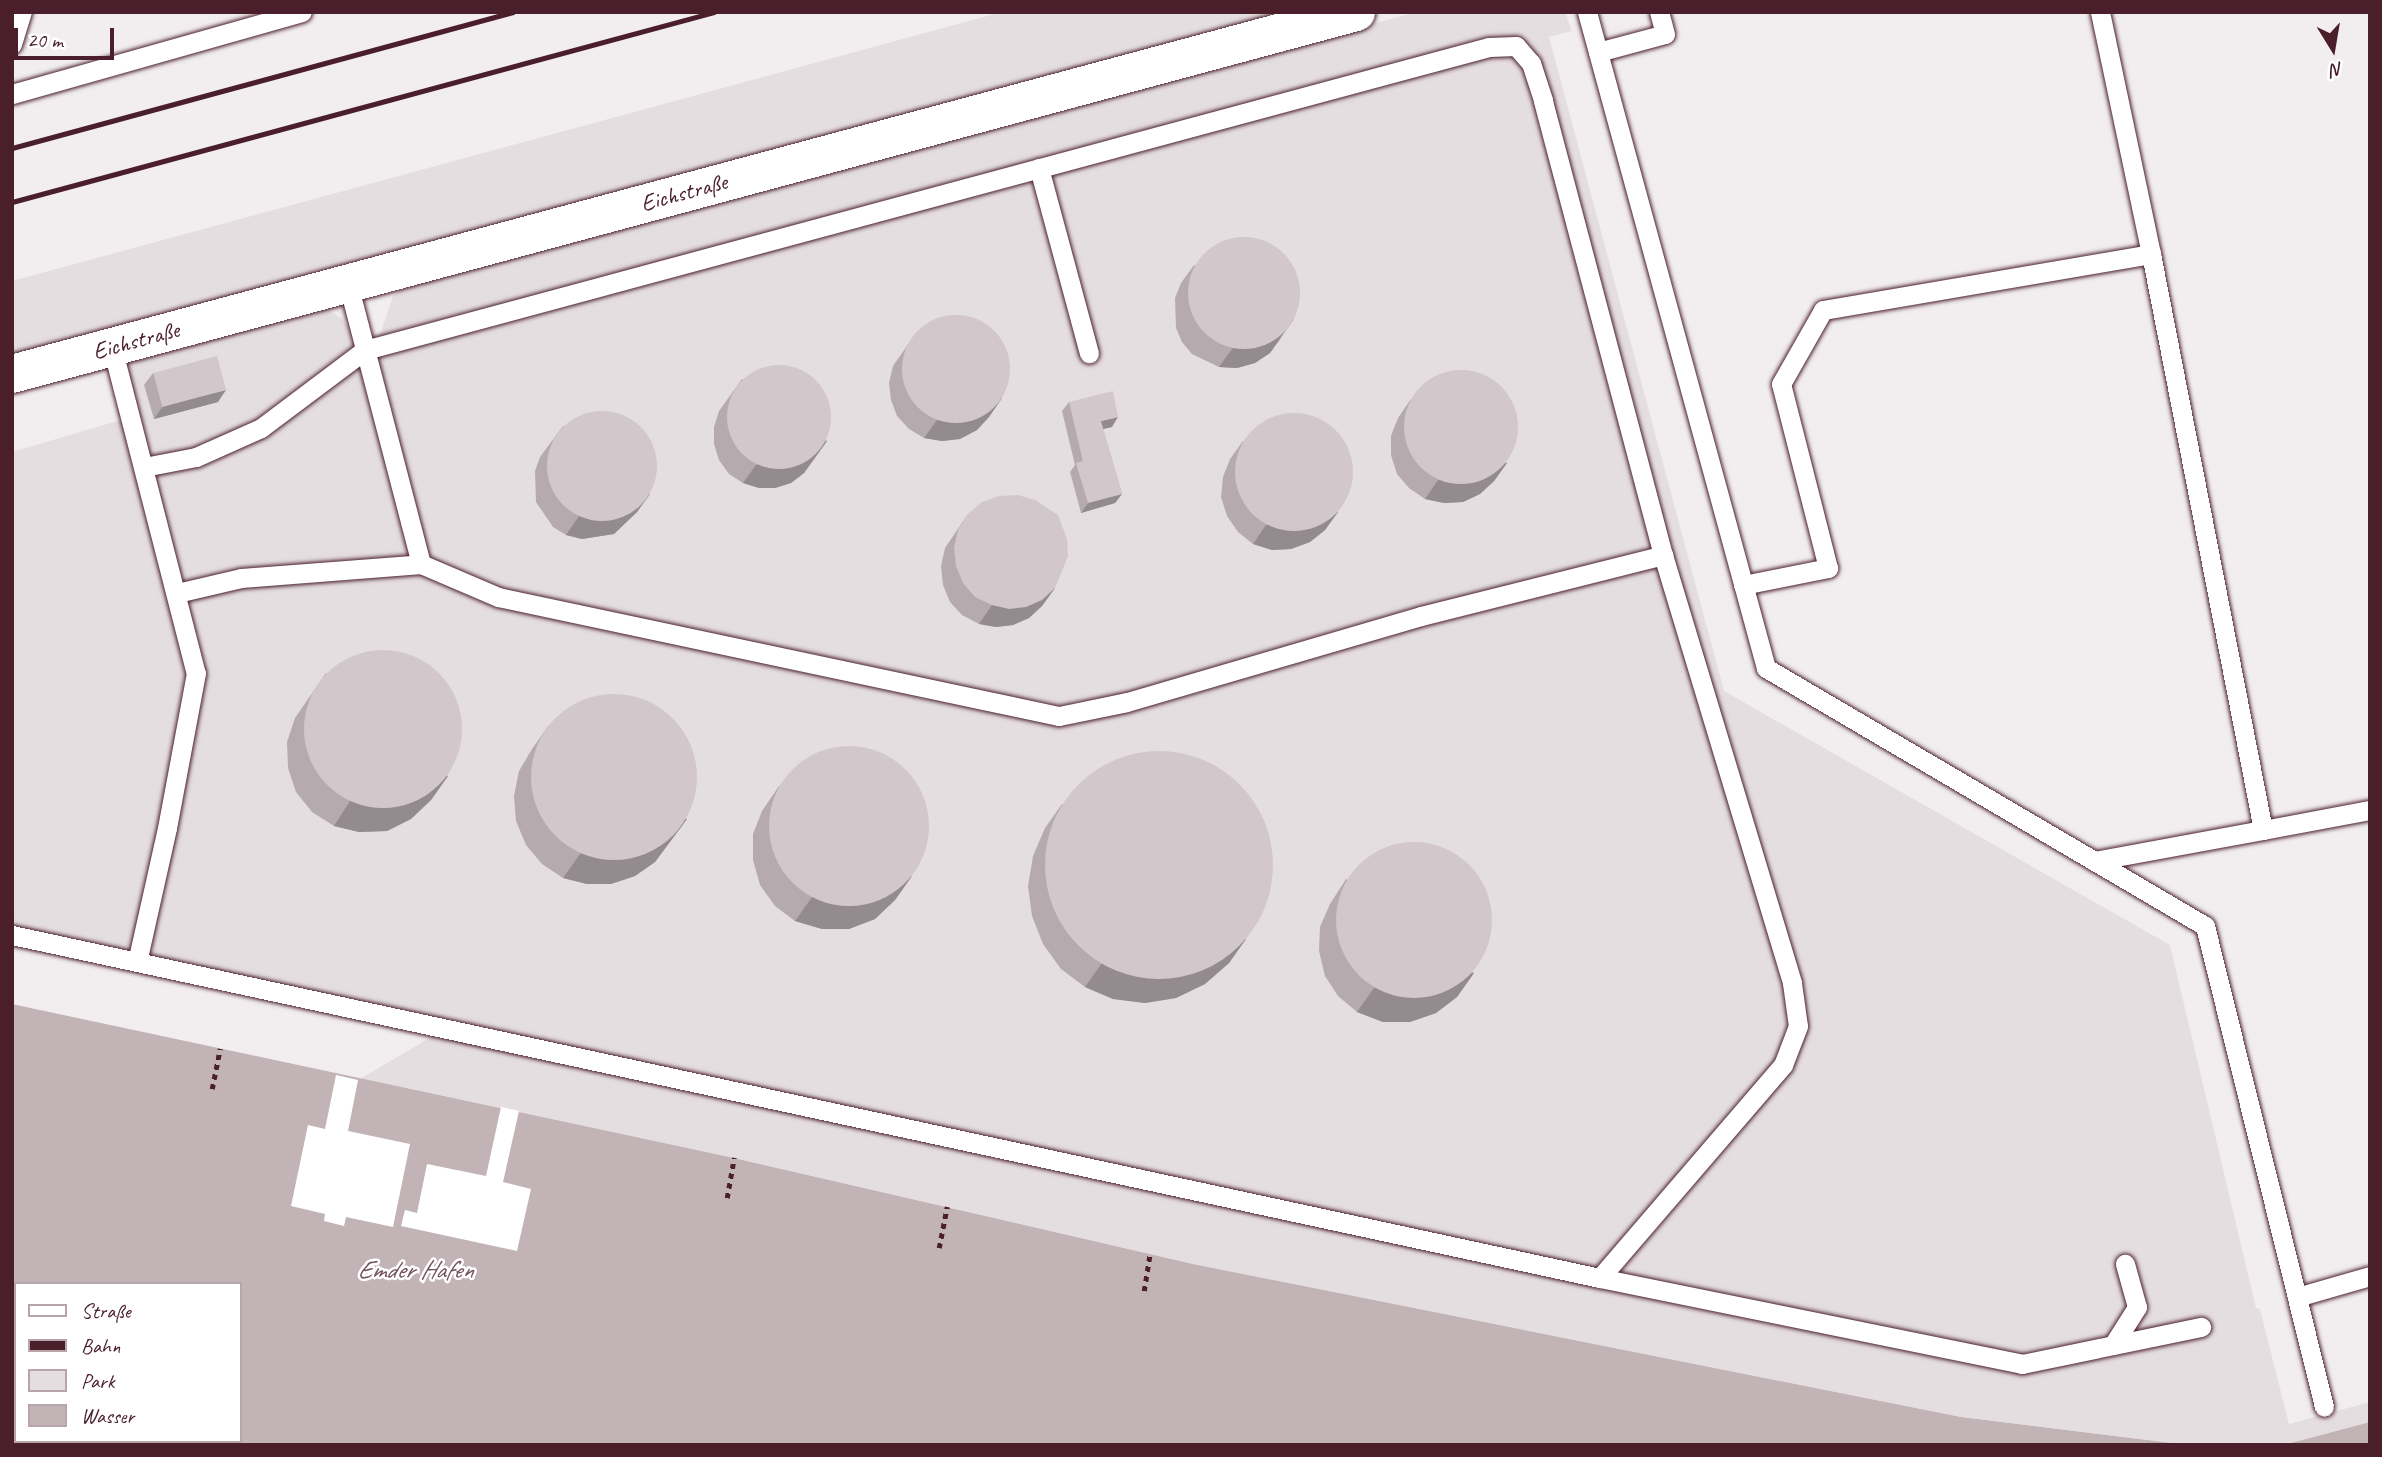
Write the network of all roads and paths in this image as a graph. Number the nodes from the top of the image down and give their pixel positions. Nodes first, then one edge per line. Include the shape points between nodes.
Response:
1 (22, 12) edge
2 (302, 12) edge
3 (1356, 12) edge
4 (1587, 12) edge
5 (1659, 12) edge
6 (2100, 12) edge
7 (12, 44) edge
8 (1598, 52) junction
9 (12, 94) edge
10 (1039, 168) junction
11 (2151, 254) junction
12 (348, 284) junction
13 (113, 347) junction
14 (365, 350) junction
15 (1089, 353) dead end
16 (12, 374) edge
17 (144, 467) junction
18 (1663, 555) junction
19 (421, 564) junction
20 (1743, 585) junction
21 (177, 593) junction
22 (2370, 810) edge
23 (2263, 830) junction
24 (2094, 861) junction
25 (12, 935) edge
26 (137, 962) junction
27 (220, 1049) dead end
28 (212, 1089) dead end
29 (734, 1158) dead end
30 (727, 1198) dead end
31 (947, 1207) dead end
32 (939, 1248) dead end
33 (1150, 1254) dead end
34 (2125, 1264) dead end
35 (2370, 1276) edge
36 (1600, 1278) junction
37 (1144, 1292) dead end
38 (2297, 1297) junction
39 (2201, 1327) dead end
40 (2113, 1345) junction
41 (2324, 1406) dead end

1 - 7 lane
2 - 9 lane
3 - 12 street, Eichstraße
4 - 8 lane
5 - 8 lane via 1665,34
6 - 11 lane
8 - 20 lane
10 - 14 lane
10 - 15 lane
10 - 18 lane via 1489,47 1516,46 1531,63 1543,101
11 - 20 lane via 1823,310 1781,384 1828,568
11 - 23 lane
12 - 13 street, Eichstraße
12 - 14 lane
13 - 16 street, Eichstraße
13 - 17 lane
14 - 17 lane via 261,428 196,457
14 - 19 lane
17 - 21 lane
18 - 19 lane via 1421,616 1127,702 1059,716 498,597
18 - 36 lane via 1792,983 1798,1026 1783,1065
19 - 21 lane via 241,578
20 - 24 lane via 1766,668
21 - 26 lane via 196,673
22 - 23 lane
23 - 24 lane
24 - 38 lane via 2205,926
25 - 26 lane
26 - 36 lane
27 - 28 path
29 - 30 path
31 - 32 path
33 - 37 path
34 - 40 lane via 2137,1307
35 - 38 lane
36 - 40 lane via 2022,1364
38 - 41 lane
39 - 40 lane

